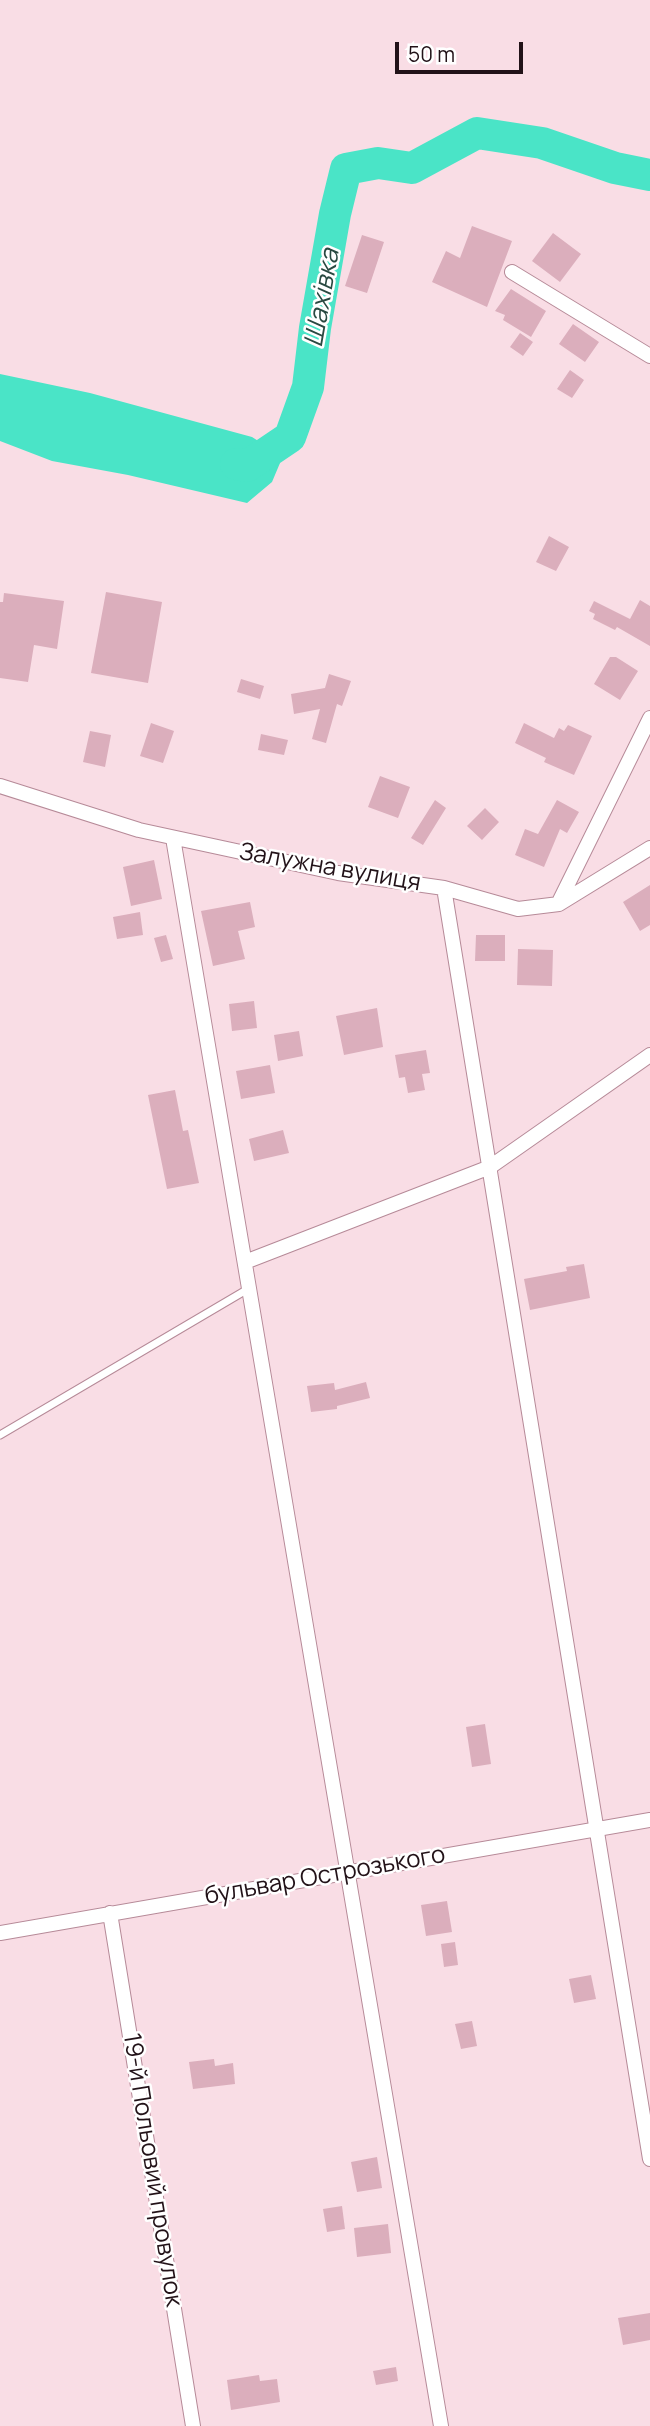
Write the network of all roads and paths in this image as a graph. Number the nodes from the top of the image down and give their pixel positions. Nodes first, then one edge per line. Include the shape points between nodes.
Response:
1 (512, 272) dead end
2 (650, 356) edge
3 (650, 718) edge
4 (0, 786) edge
5 (173, 838) junction
6 (650, 848) edge
7 (444, 888) junction
8 (559, 904) junction
9 (650, 1055) edge
10 (490, 1167) junction
11 (244, 1262) junction
12 (249, 1288) junction
13 (0, 1435) edge
14 (650, 1820) edge
15 (597, 1830) junction
16 (347, 1871) junction
17 (110, 1913) junction
18 (0, 1933) edge
19 (650, 2159) edge
20 (193, 2426) edge
21 (441, 2426) edge

1 - 2 street
3 - 8 street
4 - 5 street, Залужна вулиця
5 - 7 street, Залужна вулиця via 338,873
5 - 11 street
6 - 8 street, Залужна вулиця
7 - 8 street, Залужна вулиця via 517,909
7 - 10 street
9 - 10 street
10 - 11 street
10 - 15 street
11 - 12 street
12 - 13 lane
12 - 16 street
14 - 15 street, бульвар Острозького
15 - 16 street, бульвар Острозького
15 - 19 street
16 - 17 street, бульвар Острозького
16 - 21 street
17 - 18 street, бульвар Острозького
17 - 20 street, 19-й Польовий провулок

